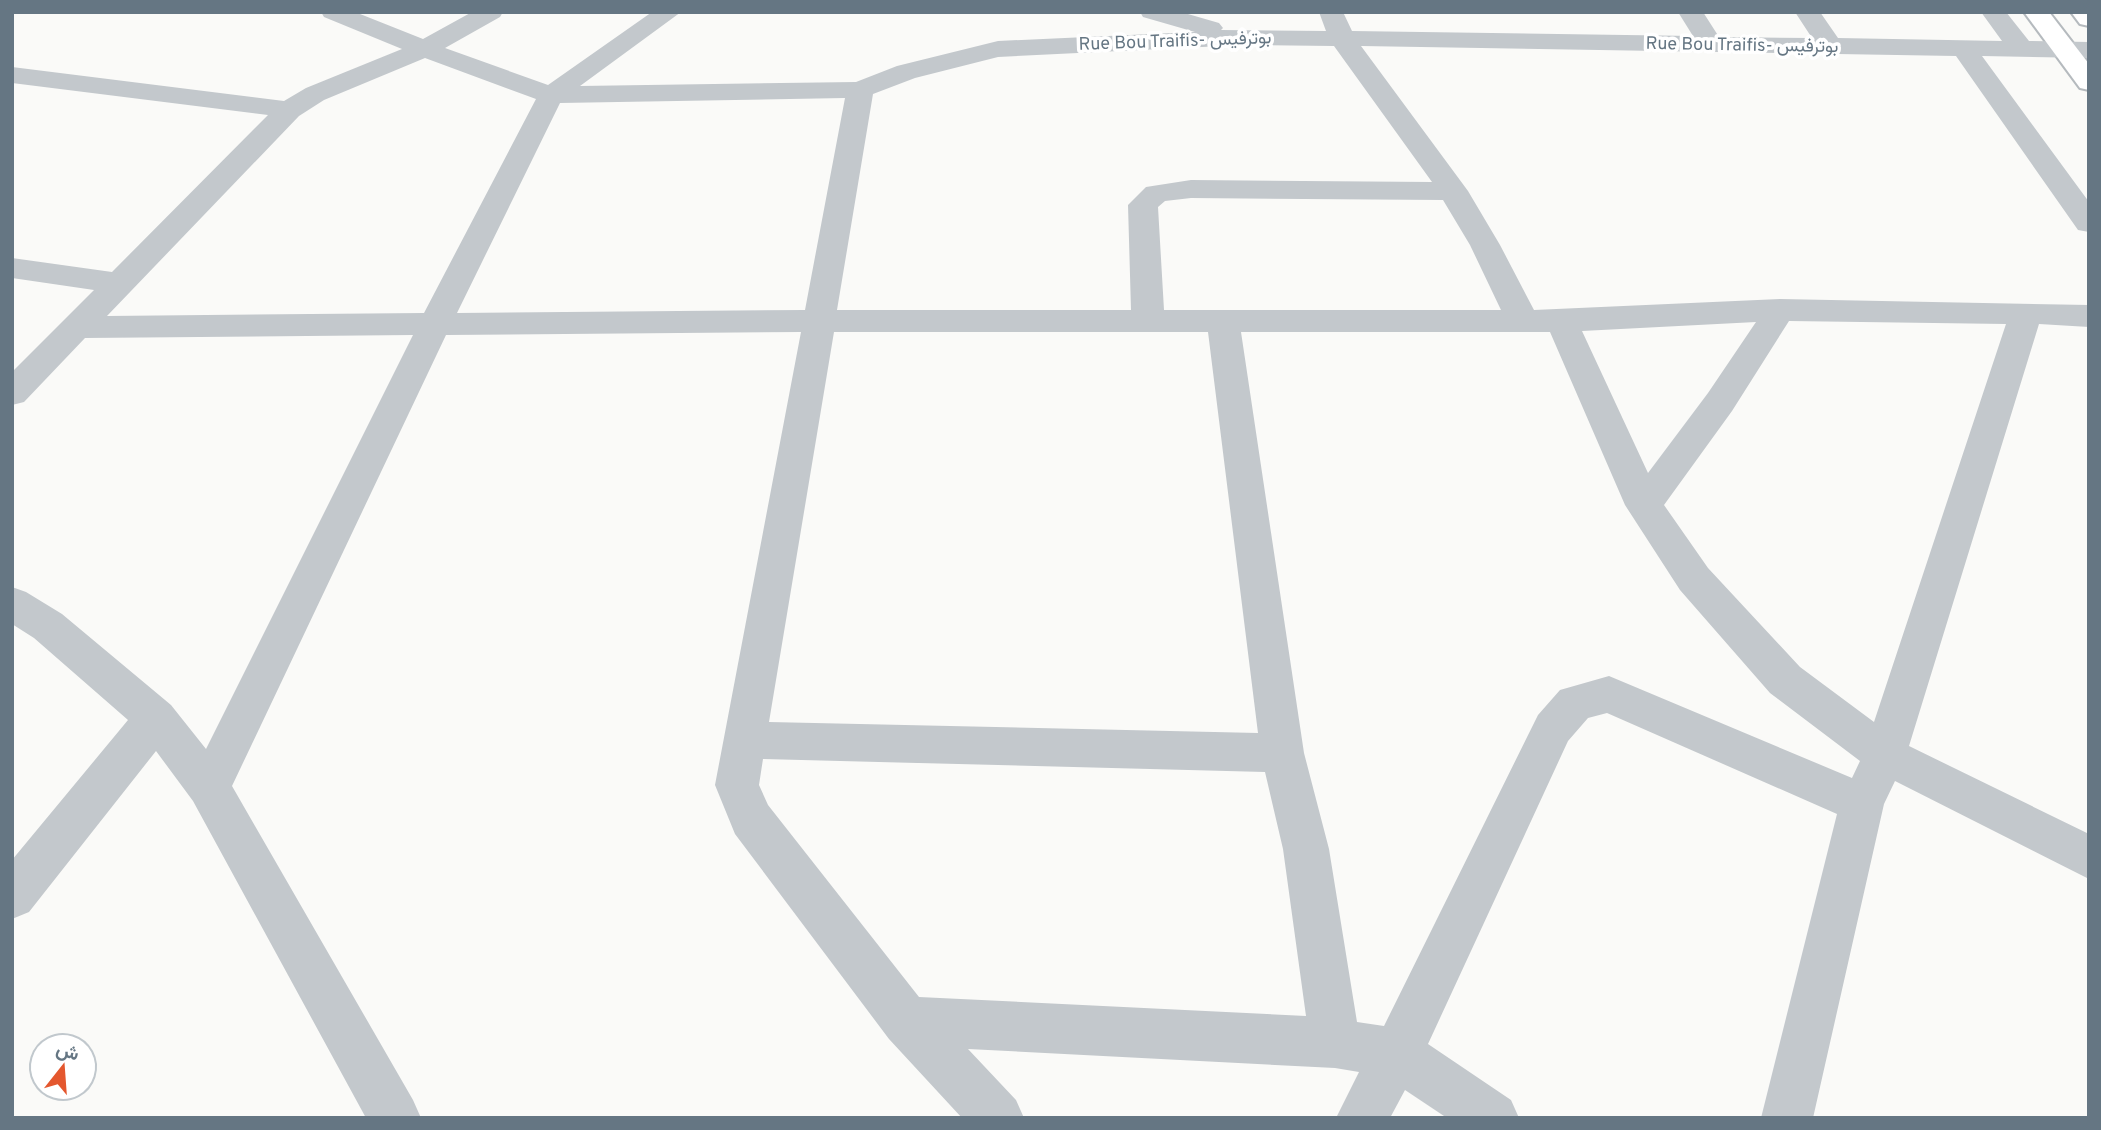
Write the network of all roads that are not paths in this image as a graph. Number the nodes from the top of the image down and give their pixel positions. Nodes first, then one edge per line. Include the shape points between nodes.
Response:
1 (333, 12) edge
2 (491, 12) edge
3 (669, 12) edge
4 (1152, 12) edge
5 (1331, 12) edge
6 (1690, 12) edge
7 (1807, 12) edge
8 (1993, 12) edge
9 (2036, 12) edge
10 (2083, 12) edge
11 (2089, 19) edge
12 (1243, 37) junction
13 (1343, 40) junction
14 (1712, 46) junction
15 (1831, 47) junction
16 (424, 49) junction
17 (1964, 49) junction
18 (2022, 50) junction
19 (2077, 50) edge
20 (25, 76) edge
21 (2089, 82) edge
22 (860, 90) junction
23 (551, 95) junction
24 (12, 99) edge
25 (289, 110) junction
26 (1453, 191) junction
27 (2089, 223) edge
28 (12, 268) edge
29 (120, 282) junction
30 (1780, 310) junction
31 (2026, 313) junction
32 (2089, 316) edge
33 (818, 321) junction
34 (1148, 321) junction
35 (1223, 321) junction
36 (1523, 321) junction
37 (1561, 321) junction
38 (435, 324) junction
39 (76, 327) junction
40 (12, 393) edge
41 (1644, 505) junction
42 (12, 603) edge
43 (156, 718) junction
44 (746, 740) junction
45 (1282, 753) junction
46 (1885, 755) junction
47 (209, 787) junction
48 (1862, 804) junction
49 (2089, 857) edge
50 (12, 897) edge
51 (907, 1021) junction
52 (1335, 1043) junction
53 (1397, 1054) junction
54 (395, 1118) edge
55 (998, 1118) edge
56 (1362, 1118) edge
57 (1493, 1118) edge
58 (1787, 1118) edge

1 - 16 street, Rue Bou Traifis- بوترفيس
2 - 16 street
3 - 23 street
4 - 12 street
5 - 13 street
6 - 14 street
7 - 15 street
8 - 18 street
9 - 19 main road
10 - 11 main road
12 - 13 street, Rue Bou Traifis- بوترفيس
12 - 22 street, Rue Bou Traifis- بوترفيس via 998,49 906,72
13 - 14 street, Rue Bou Traifis- بوترفيس via 1552,33
13 - 26 street
14 - 15 street, Rue Bou Traifis- بوترفيس
15 - 17 street, Rue Bou Traifis- بوترفيس
16 - 23 street, Rue Bou Traifis- بوترفيس
16 - 25 street via 315,94
17 - 18 street, Rue Bou Traifis- بوترفيس
17 - 27 street
18 - 19 street, Rue Bou Traifis- بوترفيس
19 - 21 main road
20 - 24 street
20 - 25 street
22 - 23 street, Rue Bou Traifis- بوترفيس
22 - 33 street
23 - 38 street
25 - 29 street
26 - 34 street via 1191,189 1156,193 1143,205
26 - 36 street
28 - 29 street
29 - 39 street
30 - 31 street
30 - 37 street
30 - 41 street
31 - 32 street
31 - 46 street
33 - 34 street
33 - 38 street
33 - 44 street
34 - 35 street
35 - 36 street
35 - 45 street
36 - 37 street
37 - 41 street
38 - 39 street
38 - 47 street
39 - 40 street
41 - 46 street via 1694,579 1785,680
42 - 43 street via 48,626
43 - 47 street
43 - 50 street
44 - 45 street
44 - 51 street via 737,785 751,819
45 - 52 street via 1306,849
46 - 48 street
46 - 49 street
47 - 54 street
48 - 53 street via 1609,694 1575,703 1553,728
48 - 58 street
51 - 52 street
51 - 55 street
52 - 53 street
53 - 56 street
53 - 57 street

